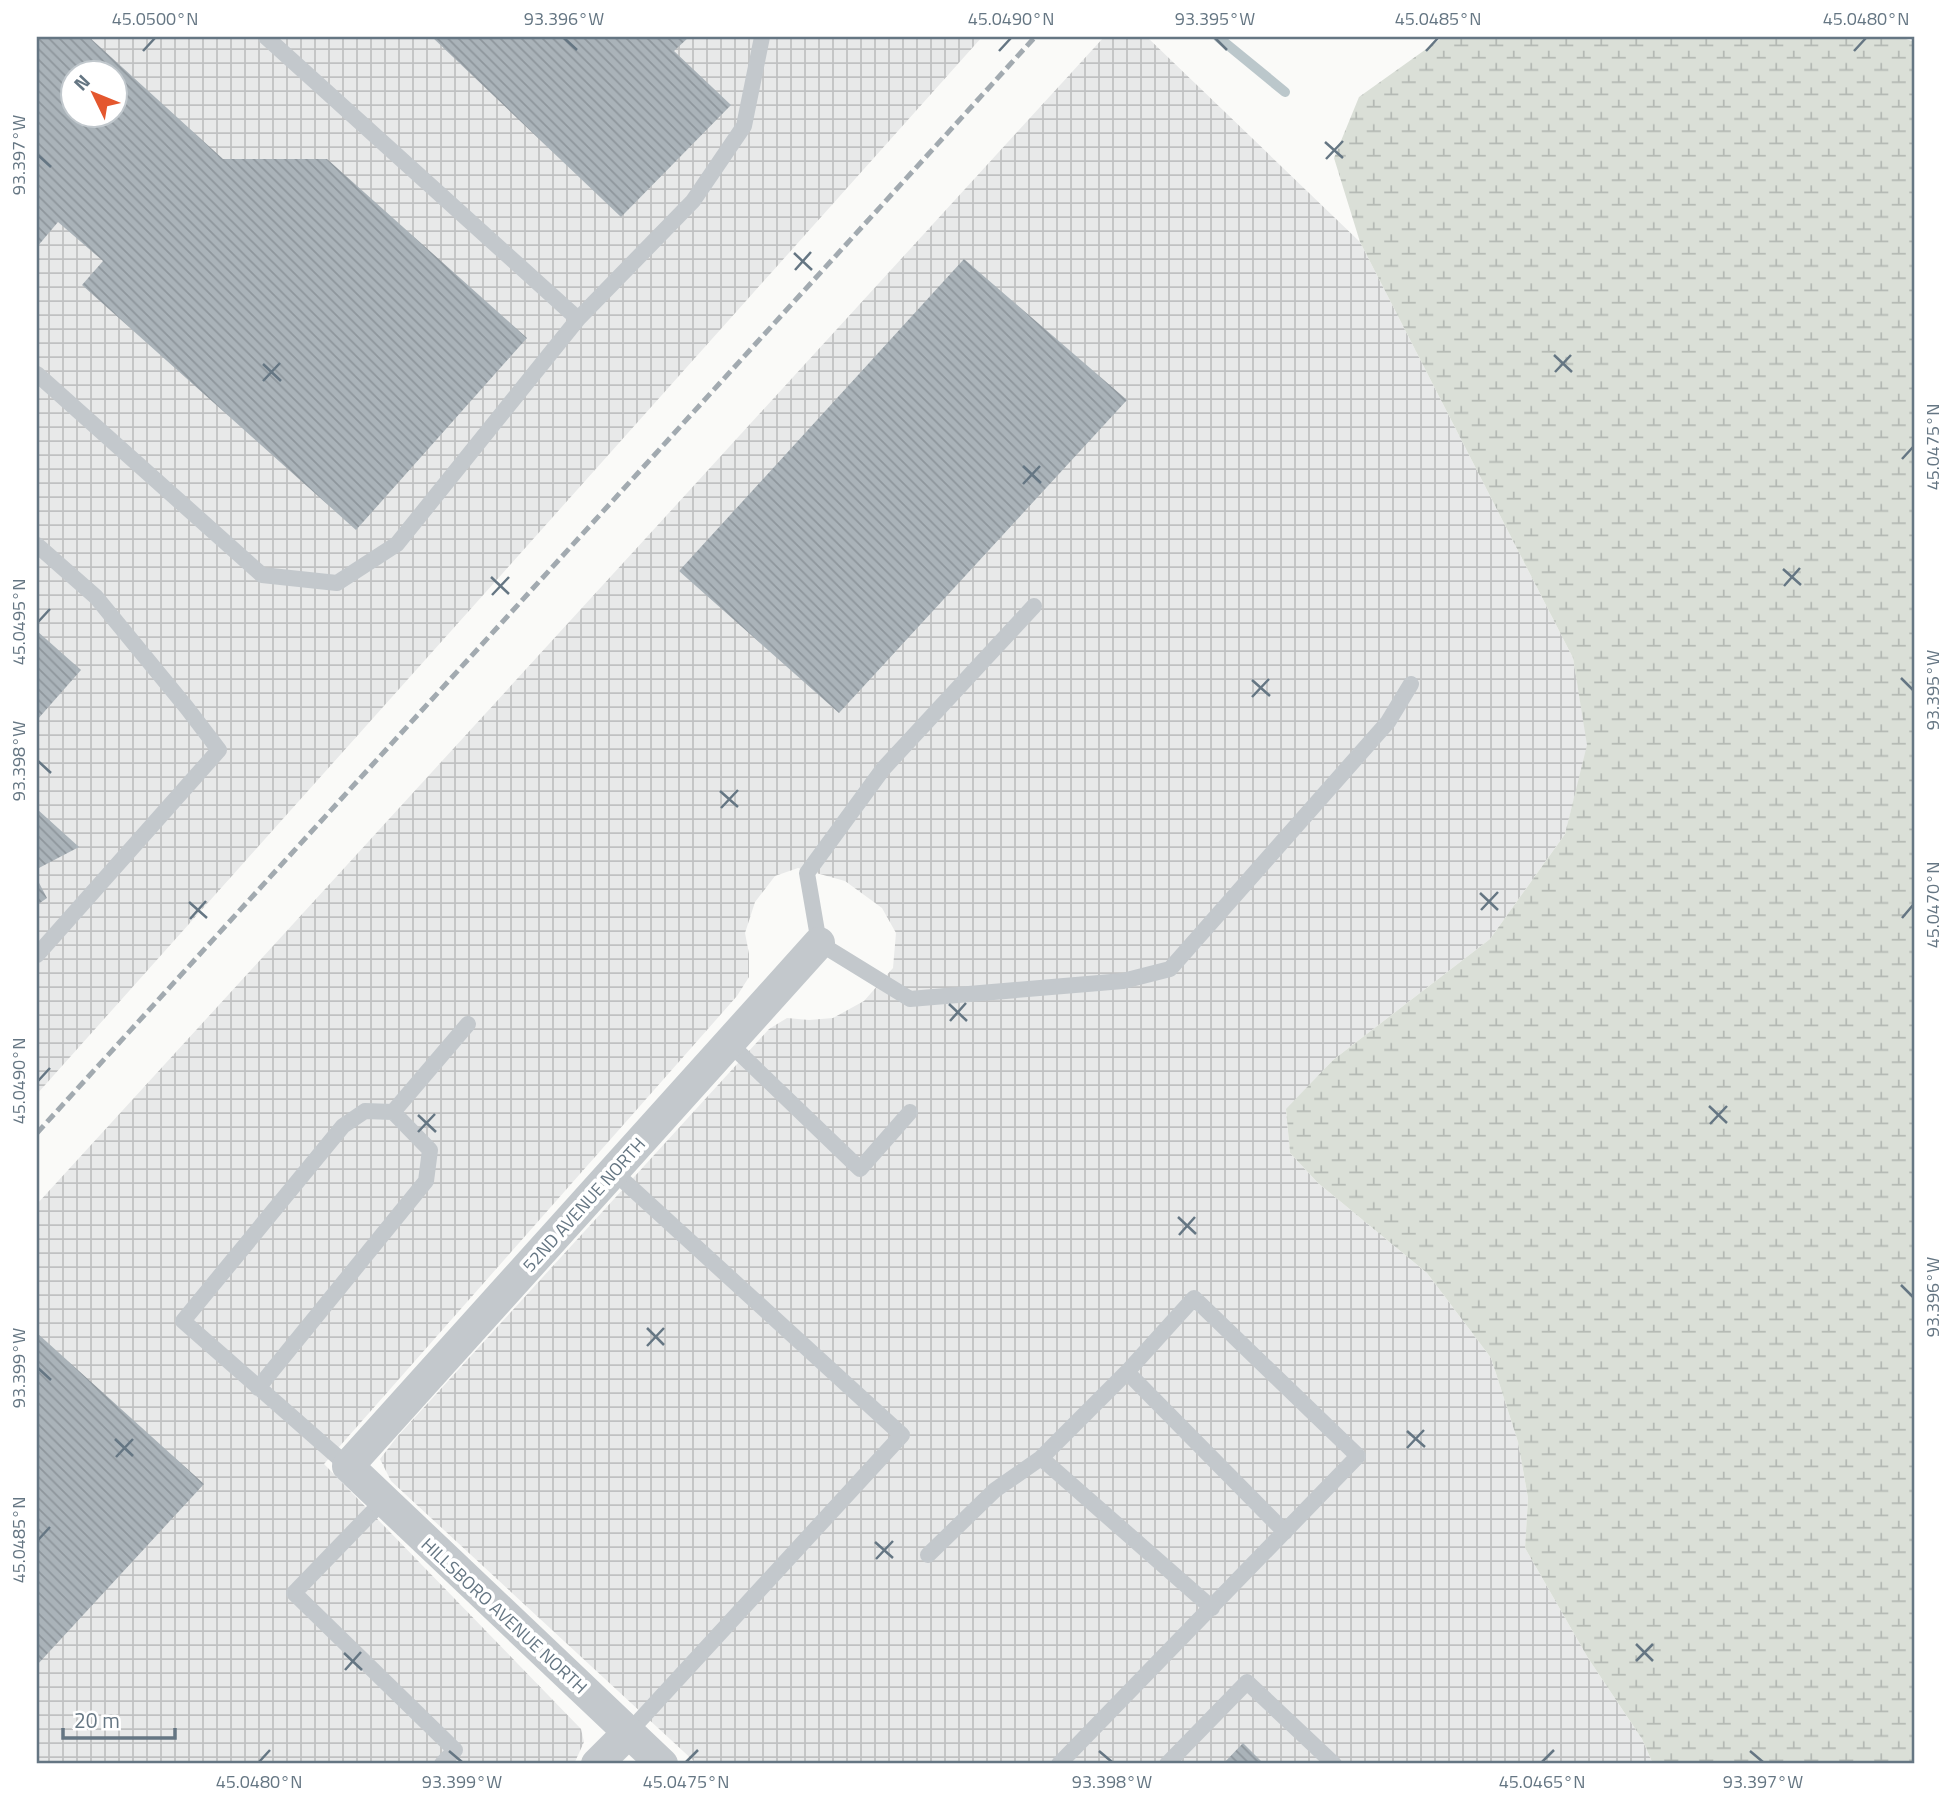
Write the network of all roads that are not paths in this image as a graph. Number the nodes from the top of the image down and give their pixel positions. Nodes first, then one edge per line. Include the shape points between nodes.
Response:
1 (266, 37) edge
2 (762, 37) edge
3 (579, 319) junction
4 (37, 374) edge
5 (37, 545) edge
6 (1034, 606) dead end
7 (1410, 684) dead end
8 (820, 943) junction
9 (37, 955) edge
10 (468, 1024) dead end
11 (729, 1043) junction
12 (393, 1112) junction
13 (910, 1112) dead end
14 (614, 1172) junction
15 (1127, 1372) junction
16 (258, 1388) junction
17 (1041, 1458) junction
18 (348, 1466) junction
19 (383, 1501) junction
20 (1285, 1532) junction
21 (928, 1555) dead end
22 (1212, 1608) junction
23 (628, 1733) junction
24 (442, 1764) edge
25 (597, 1764) edge
26 (662, 1764) edge
27 (1059, 1764) edge
28 (1167, 1764) edge
29 (1334, 1764) edge

1 - 3 lane
2 - 3 lane via 744,126 692,201
3 - 4 lane via 397,544 337,583 262,575
5 - 9 lane via 96,597 219,750
6 - 8 lane via 884,769 807,873
7 - 8 lane via 1388,722 1170,969 1123,981 910,999
8 - 11 street, 52ND AVENUE NORTH
10 - 12 lane
11 - 13 lane via 859,1168
11 - 14 street, 52ND AVENUE NORTH
12 - 16 lane via 430,1150 426,1181
12 - 16 lane via 365,1111 343,1126 183,1321
14 - 18 street, 52ND AVENUE NORTH
14 - 23 lane via 902,1435
15 - 17 lane
15 - 20 lane
15 - 20 lane via 1194,1298 1359,1455
16 - 18 lane
17 - 21 lane via 995,1490
17 - 22 lane
18 - 19 street, HILLSBORO AVENUE NORTH
19 - 23 street, HILLSBORO AVENUE NORTH
19 - 24 lane via 294,1593 455,1750
20 - 22 lane
22 - 27 lane
23 - 25 street
23 - 26 street, HILLSBORO AVENUE NORTH
28 - 29 lane via 1247,1682

